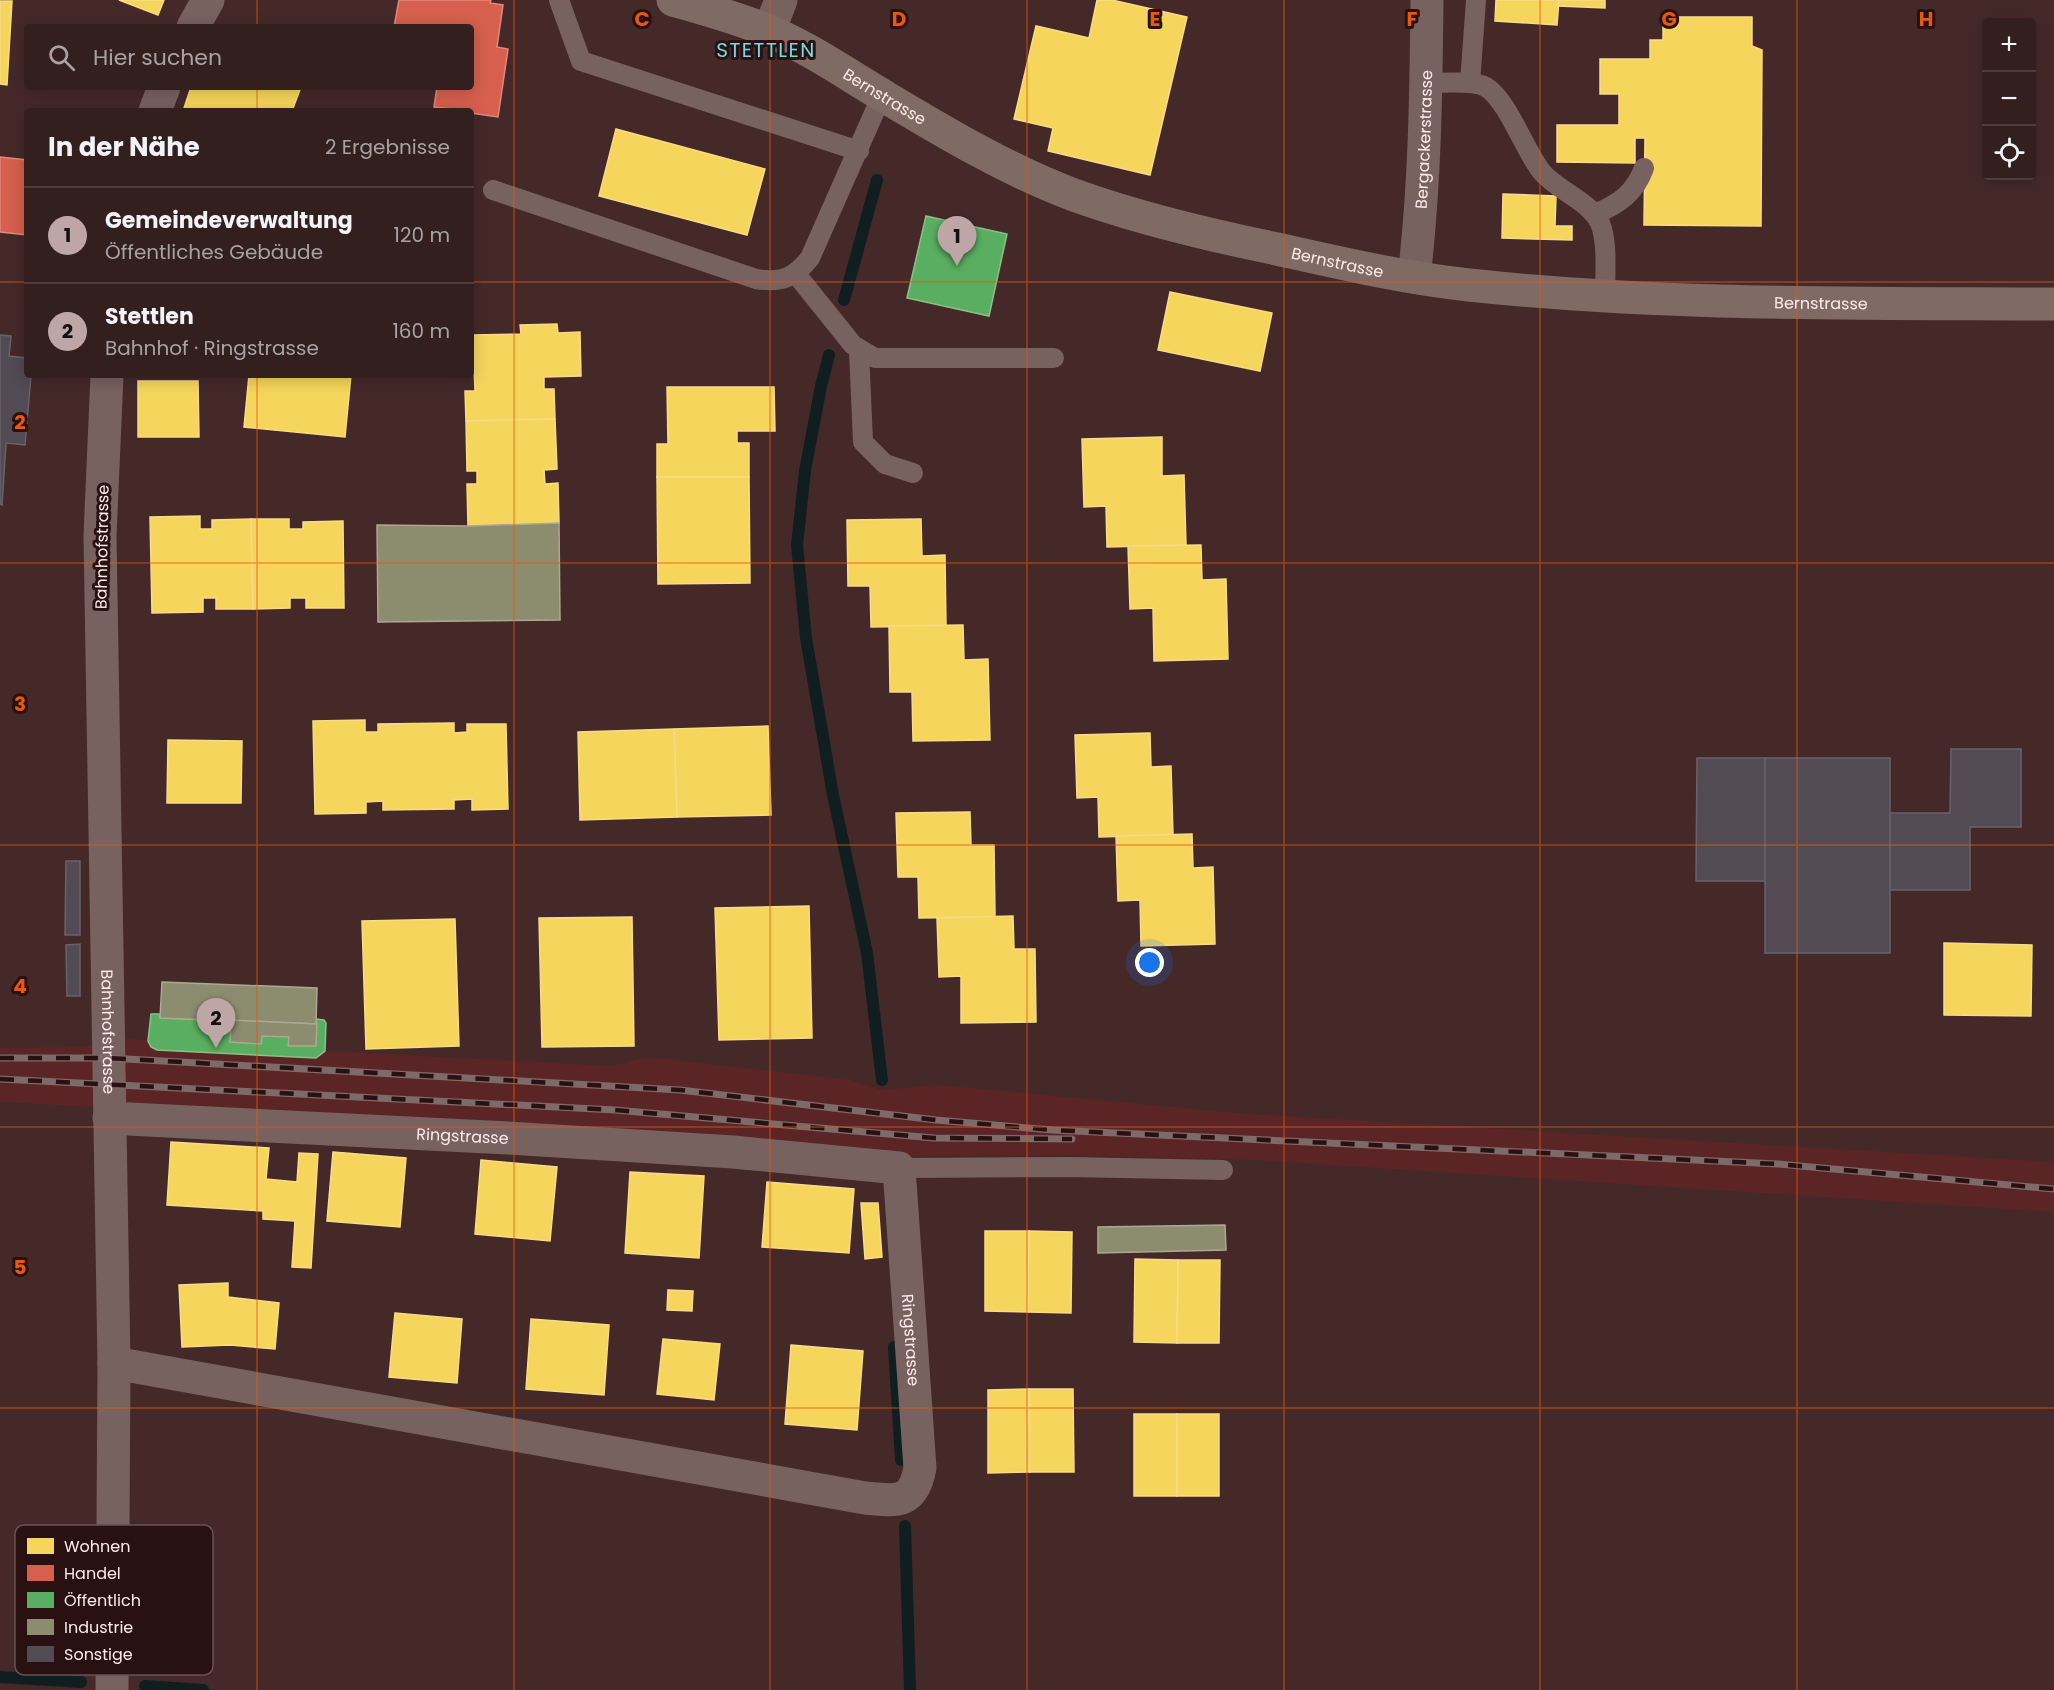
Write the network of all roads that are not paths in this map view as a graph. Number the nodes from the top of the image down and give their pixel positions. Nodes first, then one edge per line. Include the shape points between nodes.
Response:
1 (208, 0) edge
2 (560, 0) edge
3 (673, 0) edge
4 (781, 0) edge
5 (1426, 0) edge
6 (1476, 0) edge
7 (195, 24) edge
8 (769, 31) junction
9 (1426, 83) junction
10 (1470, 83) junction
11 (163, 90) edge
12 (882, 95) junction
13 (156, 108) edge
14 (859, 151) junction
15 (1644, 168) dead end
16 (493, 190) dead end
17 (1595, 214) junction
18 (796, 274) junction
19 (1414, 277) junction
20 (1605, 296) junction
21 (2054, 304) edge
22 (859, 350) junction
23 (1054, 358) dead end
24 (107, 378) edge
25 (913, 473) dead end
26 (109, 1118) junction
27 (900, 1168) junction
28 (1223, 1170) dead end
29 (114, 1363) junction
30 (113, 1525) edge
31 (112, 1675) edge
32 (112, 1690) edge

1 - 7 street
2 - 14 lane via 581,61
3 - 8 main road, Bernstrasse
4 - 8 street
5 - 9 street, Bergackerstrasse
6 - 10 lane
8 - 12 main road, Bernstrasse
9 - 10 lane
9 - 19 street, Bergackerstrasse via 1422,214
10 - 17 lane via 1486,87 1505,107 1531,159 1544,175
11 - 13 street
12 - 14 lane
12 - 19 main road, Bernstrasse via 967,145 1071,194 1121,211 1253,244
14 - 18 lane via 817,246
15 - 17 lane via 1638,184 1624,198
16 - 18 lane via 756,279 779,280
17 - 20 lane via 1604,244
18 - 22 lane
19 - 20 main road, Bernstrasse
20 - 21 main road, Bernstrasse via 1771,303
22 - 23 lane via 886,359
22 - 25 lane via 862,442 885,464
24 - 26 street, Bahnhofstrasse via 100,536
26 - 27 street, Ringstrasse via 733,1152
26 - 29 street, Bahnhofstrasse
27 - 28 lane
27 - 29 street, Ringstrasse via 920,1468 917,1484 900,1500 865,1498
29 - 30 street, Bahnhofstrasse
31 - 32 street, Bahnhofstrasse

